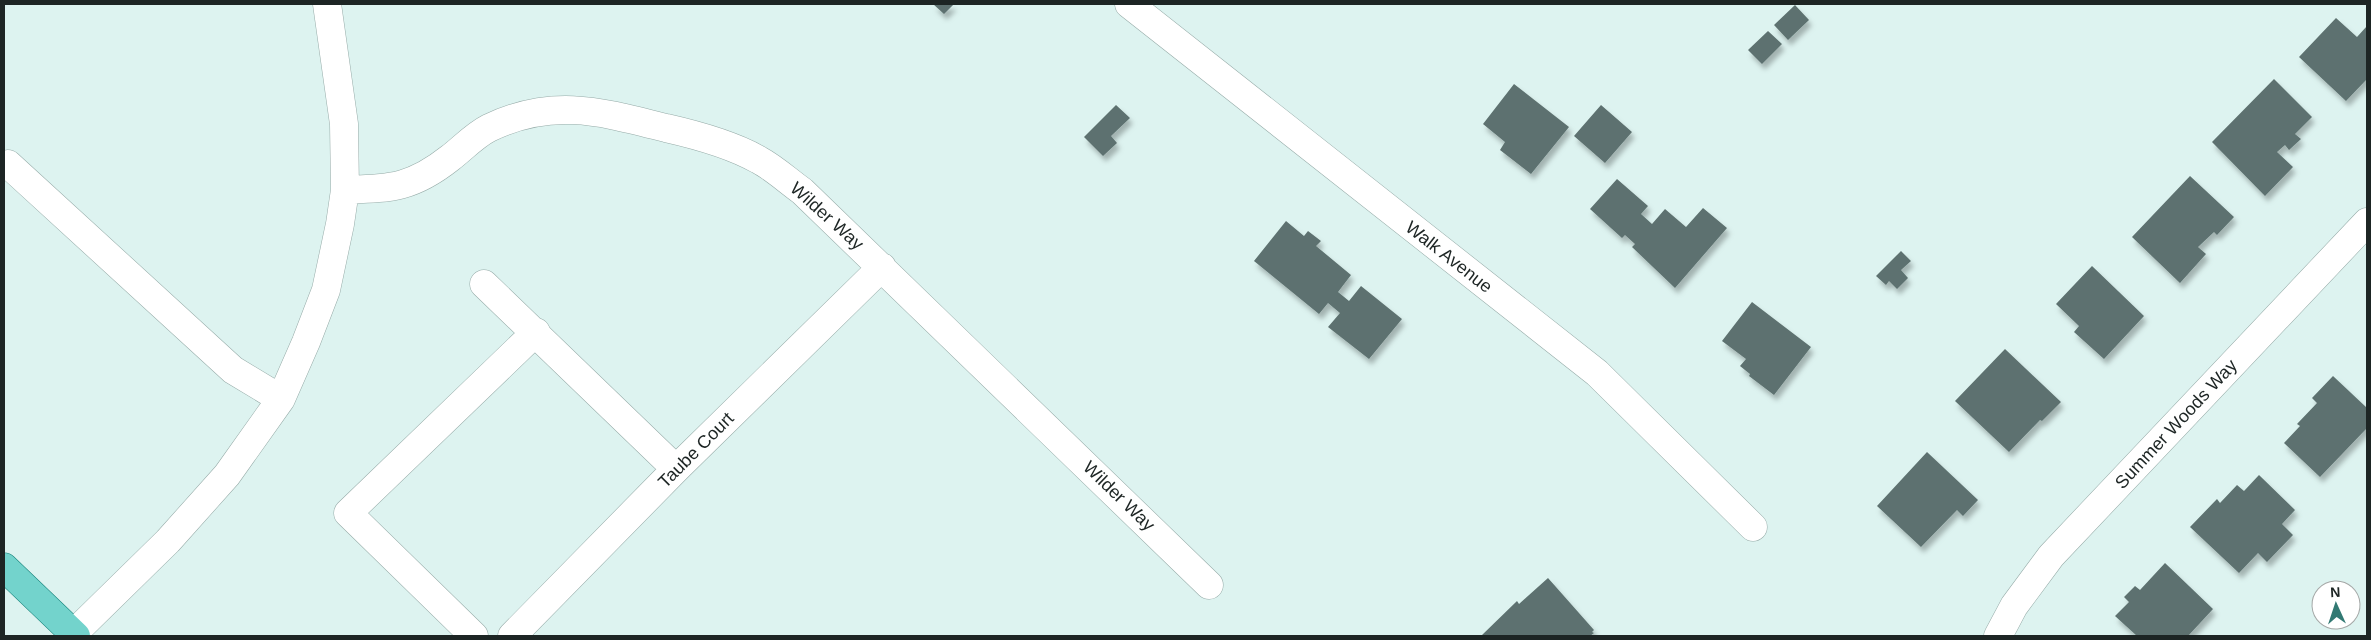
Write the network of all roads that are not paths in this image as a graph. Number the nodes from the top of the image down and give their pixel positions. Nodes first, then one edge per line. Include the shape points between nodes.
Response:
1 (327, 4) edge
2 (1129, 4) edge
3 (8, 164) dead end
4 (345, 190) junction
5 (2367, 222) edge
6 (882, 267) junction
7 (484, 284) dead end
8 (536, 332) junction
9 (281, 399) junction
10 (676, 469) junction
11 (1752, 527) dead end
12 (4, 567) edge
13 (1210, 585) dead end
14 (74, 635) edge
15 (474, 636) edge
16 (512, 636) edge
17 (1998, 636) edge

1 - 4 street via 344,124
2 - 11 street, Walk Avenue via 1597,373
3 - 9 street via 234,370
4 - 6 street, Wilder Way via 392,188 418,181 486,129 512,118 555,111 600,111 701,136 759,160 802,191
4 - 9 street via 326,290
5 - 17 street, Summer Woods Way via 2051,556 2014,606
6 - 10 street, Taube Court
6 - 13 street, Wilder Way
7 - 8 street
8 - 10 street
8 - 15 street via 348,513
9 - 14 street via 214,490
10 - 16 street, Taube Court
12 - 14 main road

